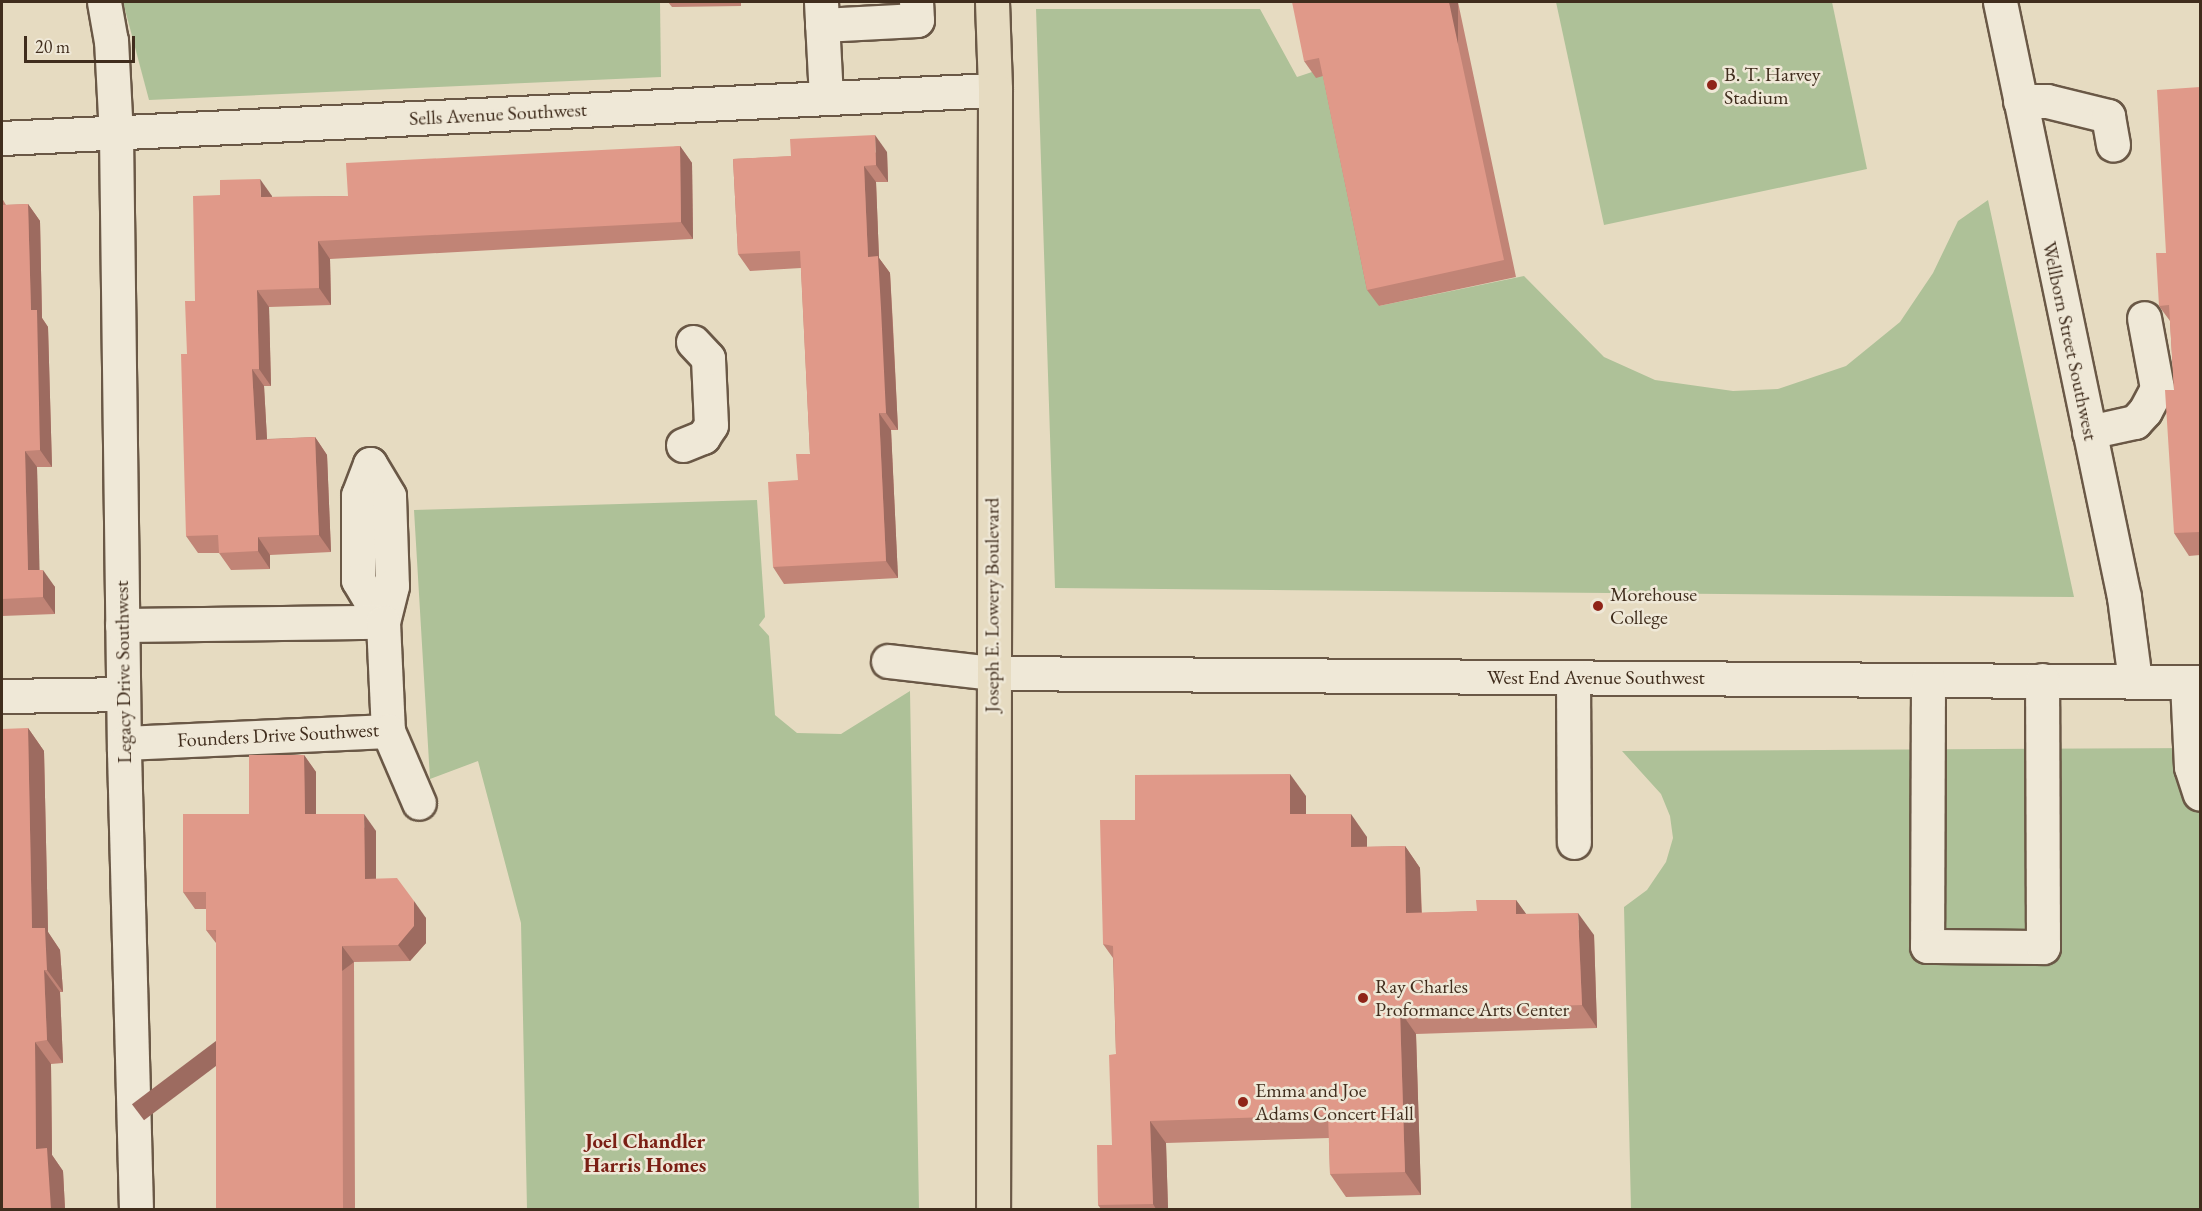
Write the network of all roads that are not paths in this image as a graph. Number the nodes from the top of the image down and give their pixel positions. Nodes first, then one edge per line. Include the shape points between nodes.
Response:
1 (104, 2) edge
2 (916, 2) edge
3 (992, 2) edge
4 (2005, 2) edge
5 (822, 13) edge
6 (995, 90) junction
7 (826, 97) junction
8 (2020, 101) junction
9 (116, 134) junction
10 (2, 138) edge
11 (2113, 145) dead end
12 (2144, 318) dead end
13 (693, 342) dead end
14 (2089, 432) junction
15 (683, 445) dead end
16 (122, 625) junction
17 (888, 661) dead end
18 (992, 673) junction
19 (1573, 677) junction
20 (1928, 680) junction
21 (2042, 680) junction
22 (2135, 681) junction
23 (2194, 682) edge
24 (123, 694) junction
25 (2, 696) edge
26 (388, 731) junction
27 (124, 743) junction
28 (2200, 794) edge
29 (419, 803) dead end
30 (1574, 842) dead end
31 (136, 1209) edge
32 (993, 1209) edge

1 - 9 street, Legacy Drive Southwest via 111,40
2 - 5 street via 917,20
3 - 6 main road, Joseph E. Lowery Boulevard
4 - 8 street, Wellborn Street Southwest
5 - 7 street
6 - 7 street, Sells Avenue Southwest
6 - 18 main road, Joseph E. Lowery Boulevard
7 - 9 street, Sells Avenue Southwest
8 - 11 street via 2048,100 2108,116
8 - 14 street, Wellborn Street Southwest
9 - 10 street, Sells Avenue Southwest
9 - 16 street, Legacy Drive Southwest
12 - 14 street via 2157,388 2135,422
13 - 15 street via 708,358 711,425 703,437
14 - 22 street, Wellborn Street Southwest via 2127,614
16 - 24 street, Legacy Drive Southwest
16 - 26 street, Founders Drive Southwest via 383,622
17 - 18 street, West End Avenue Southwest
18 - 19 street, West End Avenue Southwest
18 - 32 main road, Joseph E. Lowery Boulevard
19 - 20 street, West End Avenue Southwest
19 - 30 street
20 - 21 street, West End Avenue Southwest
20 - 21 street via 1927,946 2043,946
21 - 22 street, West End Avenue Southwest
22 - 23 street, West End Avenue Southwest
23 - 28 street via 2191,767
24 - 25 street
24 - 27 street, Legacy Drive Southwest
26 - 27 street, Founders Drive Southwest
26 - 29 street
27 - 31 street, Legacy Drive Southwest

